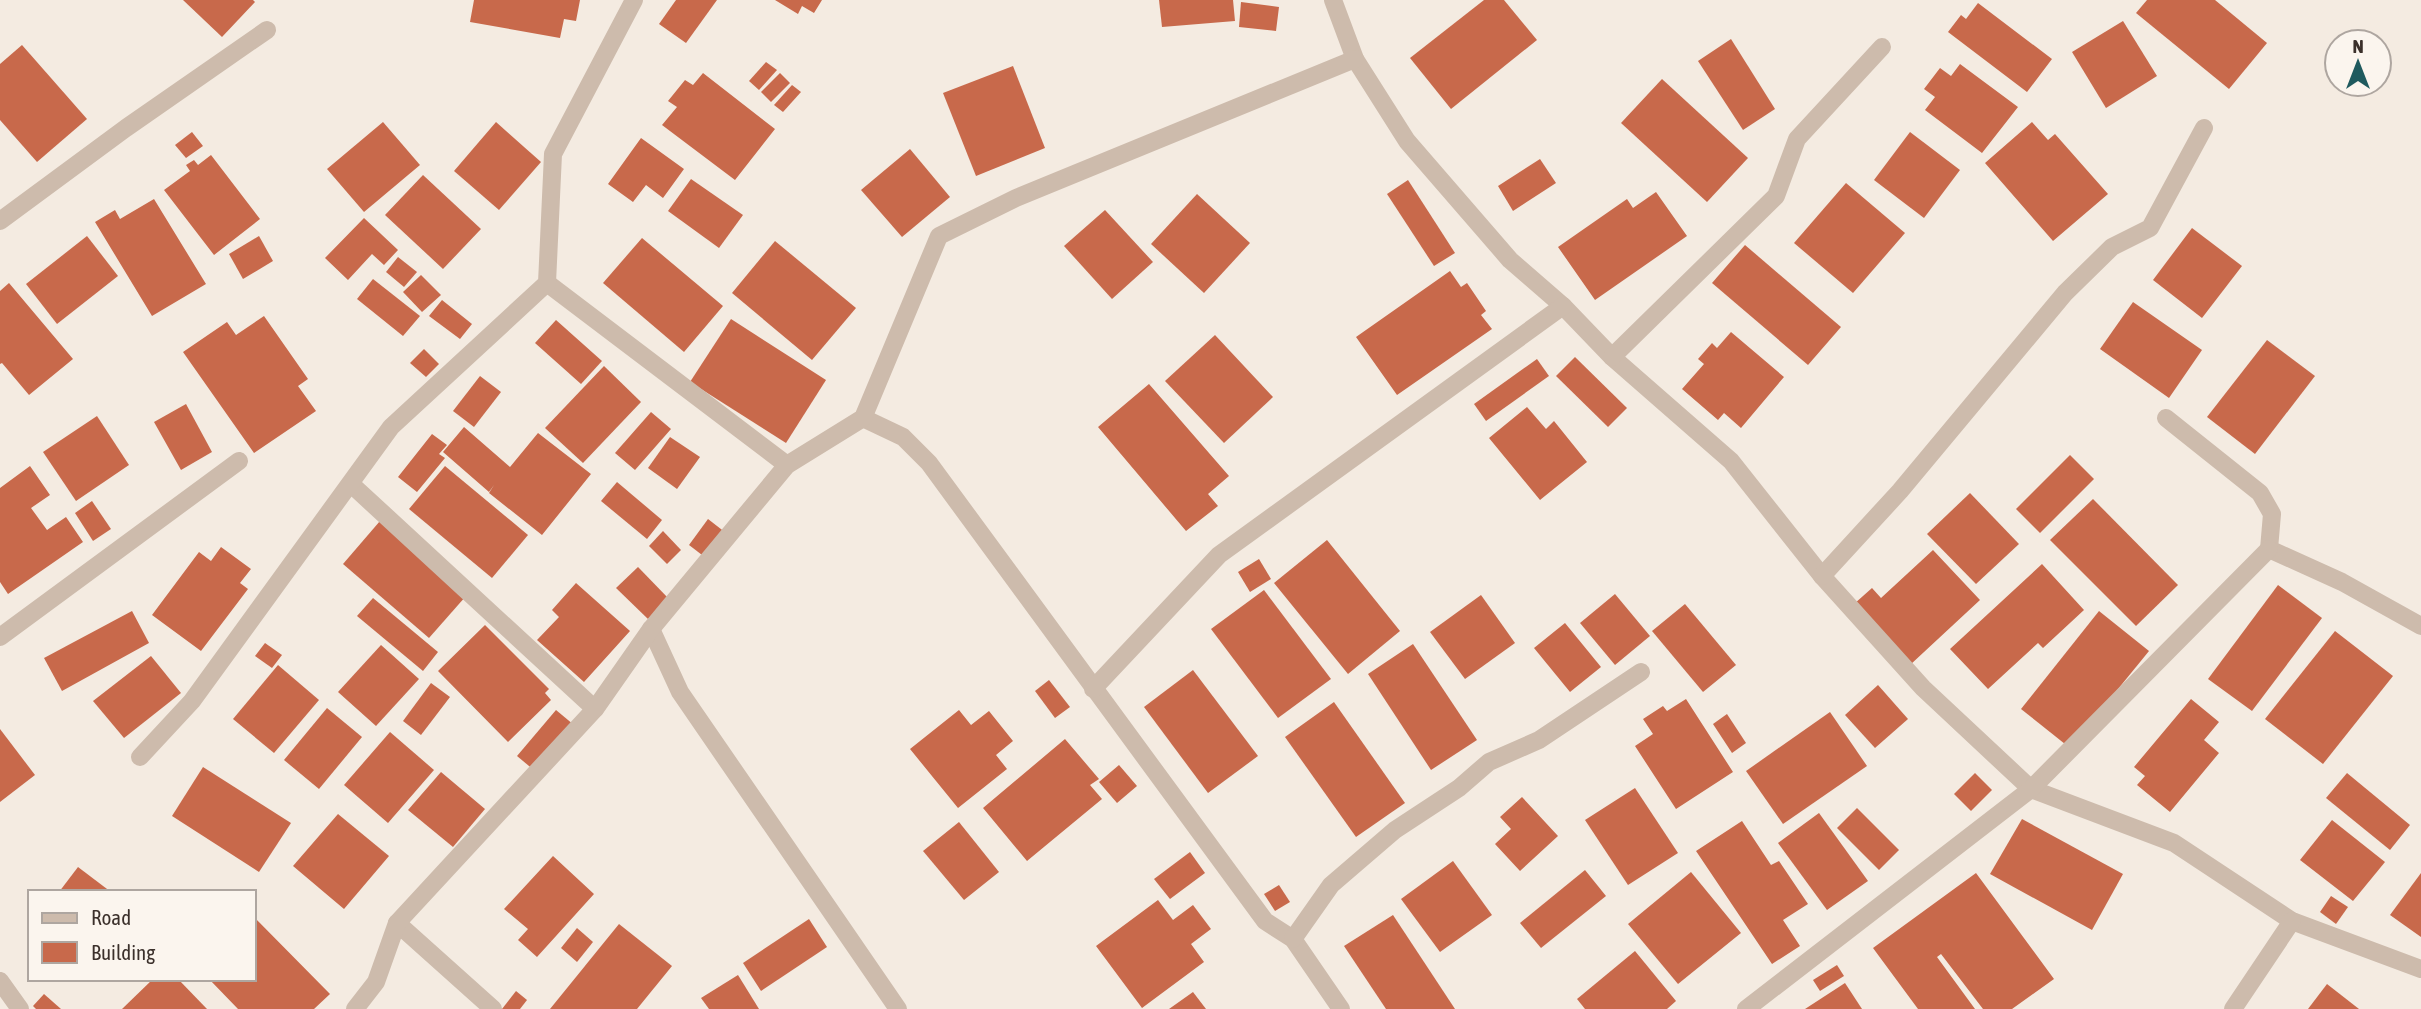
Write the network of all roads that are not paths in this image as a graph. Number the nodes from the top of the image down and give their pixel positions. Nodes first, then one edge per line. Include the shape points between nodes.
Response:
1 (634, 0) edge
2 (1333, 0) edge
3 (267, 30) dead end
4 (1882, 47) dead end
5 (1356, 60) junction
6 (2204, 128) dead end
7 (0, 221) edge
8 (547, 283) junction
9 (1563, 306) junction
10 (1612, 357) junction
11 (863, 418) junction
12 (2166, 418) dead end
13 (239, 461) dead end
14 (787, 465) junction
15 (351, 484) junction
16 (2269, 550) junction
17 (1822, 576) junction
18 (2421, 626) edge
19 (651, 629) junction
20 (0, 637) edge
21 (1641, 672) dead end
22 (1093, 689) junction
23 (595, 709) junction
24 (141, 757) dead end
25 (2031, 789) junction
26 (2292, 921) junction
27 (397, 923) junction
28 (1293, 939) junction
29 (2421, 970) edge
30 (0, 981) edge
31 (20, 1009) edge
32 (355, 1009) edge
33 (494, 1009) edge
34 (898, 1009) edge
35 (1341, 1009) edge
36 (1745, 1009) edge
37 (2233, 1009) edge

1 - 8 street via 552,154
2 - 5 street
3 - 7 street
4 - 10 street via 1797,139 1776,196
5 - 9 street via 1407,141 1510,260
5 - 11 street via 1016,198 939,236
6 - 17 street via 2150,228 2112,247 2065,293 1900,491
8 - 14 street
8 - 15 street via 391,427
9 - 10 street
9 - 22 street via 1219,555
10 - 17 street via 1731,461
11 - 14 street
11 - 22 street via 903,437 929,463
12 - 16 street via 2260,493 2272,514
13 - 20 street
14 - 19 street
15 - 23 street
15 - 24 street via 192,701
16 - 18 street via 2342,582
16 - 25 street
17 - 25 street via 1923,688
19 - 23 street
19 - 34 street via 680,692
21 - 28 street via 1539,740 1489,762 1395,830 1331,885
22 - 28 street via 1265,921
23 - 27 street
25 - 26 street via 2174,843
25 - 36 street
26 - 29 street
26 - 37 street
27 - 32 street via 376,982
27 - 33 street
28 - 35 street
30 - 31 street

